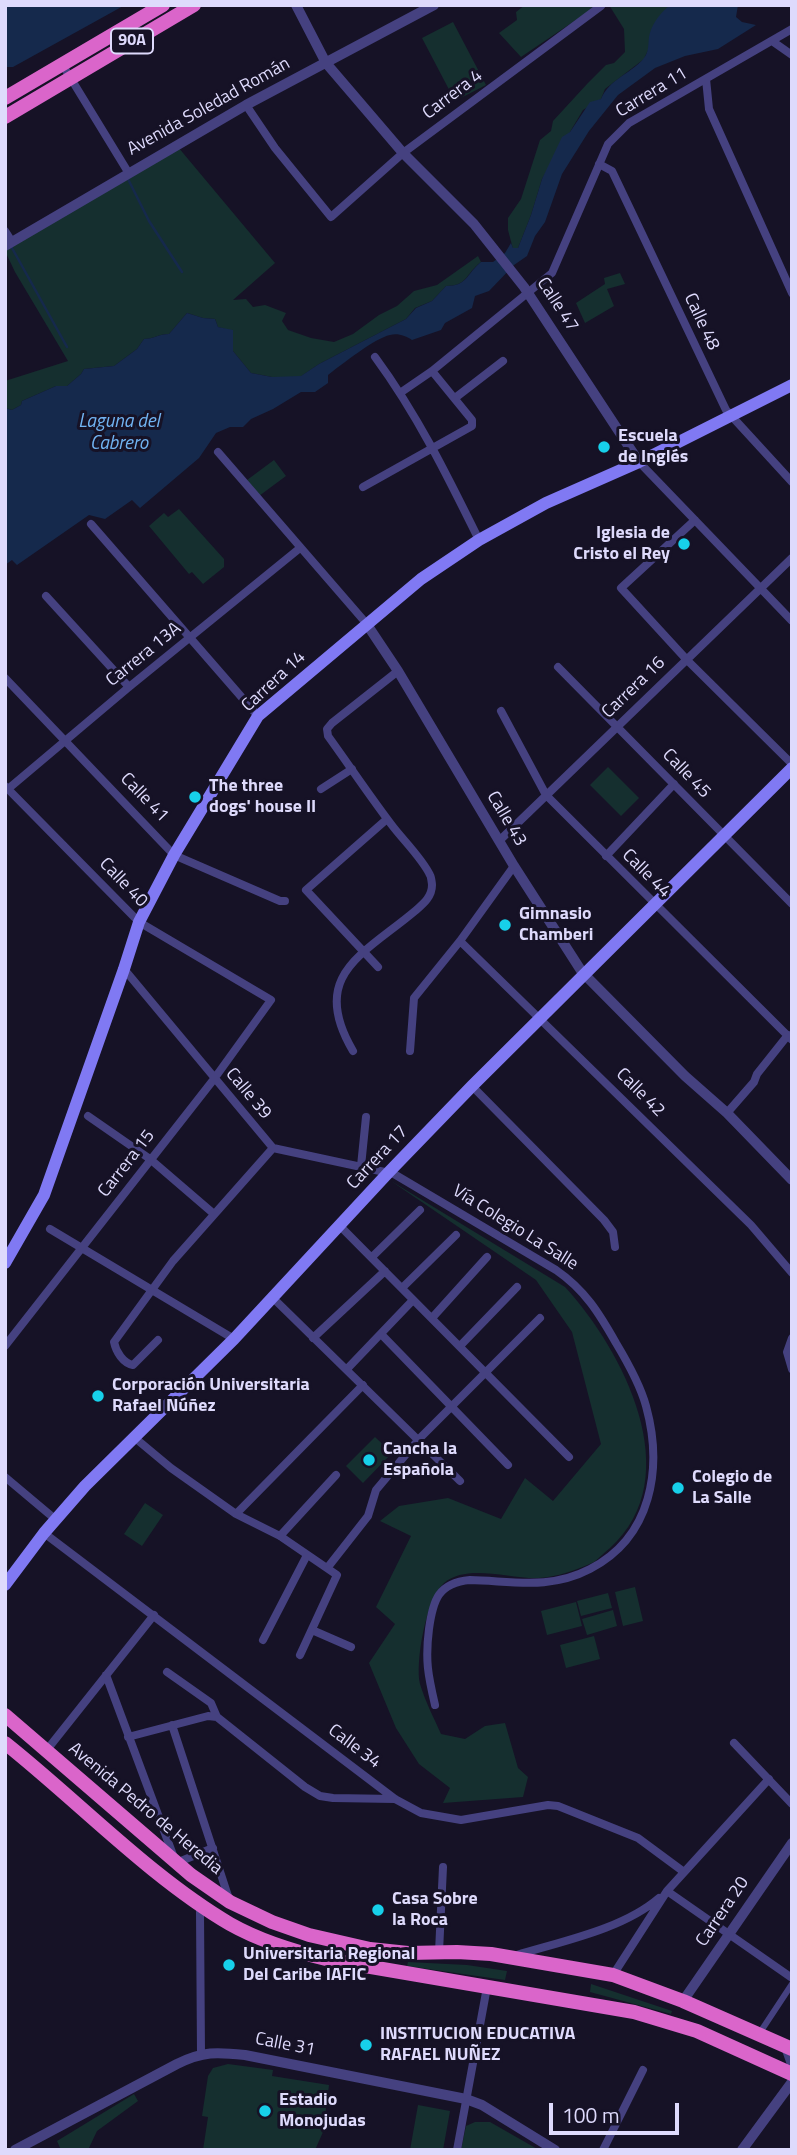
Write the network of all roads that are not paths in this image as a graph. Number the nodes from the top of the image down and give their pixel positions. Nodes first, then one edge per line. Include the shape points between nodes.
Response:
1 (163, 5) edge
2 (194, 5) edge
3 (296, 5) edge
4 (434, 5) edge
5 (601, 6) edge
6 (792, 29) edge
7 (772, 41) junction
8 (792, 55) edge
9 (326, 63) junction
10 (62, 64) junction
11 (70, 77) junction
12 (706, 79) junction
13 (5, 98) edge
14 (246, 105) junction
15 (5, 117) edge
16 (403, 153) junction
17 (599, 164) junction
18 (128, 172) junction
19 (5, 231) edge
20 (9, 244) edge
21 (526, 290) junction
22 (792, 293) edge
23 (375, 357) dead end
24 (503, 361) dead end
25 (432, 371) junction
26 (792, 385) edge
27 (400, 393) junction
28 (455, 398) junction
29 (729, 415) junction
30 (432, 446) junction
31 (218, 452) dead end
32 (639, 462) junction
33 (792, 482) edge
34 (363, 487) dead end
35 (695, 520) junction
36 (91, 524) dead end
37 (479, 540) junction
38 (300, 548) junction
39 (792, 558) edge
40 (760, 589) junction
41 (46, 596) dead end
42 (792, 621) edge
43 (366, 623) junction
44 (190, 638) junction
45 (687, 660) junction
46 (558, 667) dead end
47 (398, 671) junction
48 (5, 678) edge
49 (129, 687) junction
50 (501, 711) dead end
51 (258, 716) junction
52 (618, 726) junction
53 (66, 740) junction
54 (792, 766) edge
55 (352, 769) junction
56 (674, 784) junction
57 (7, 788) edge
58 (321, 789) dead end
59 (546, 795) junction
60 (387, 819) junction
61 (724, 836) junction
62 (499, 841) junction
63 (174, 855) junction
64 (606, 856) junction
65 (514, 866) junction
66 (285, 901) dead end
67 (792, 904) edge
68 (655, 906) junction
69 (139, 922) junction
70 (460, 941) junction
71 (363, 951) junction
72 (379, 967) dead end
73 (124, 969) junction
74 (585, 975) junction
75 (271, 1000) joint
76 (542, 1018) junction
77 (790, 1038) edge
78 (353, 1051) dead end
79 (410, 1051) dead end
80 (214, 1079) junction
81 (472, 1086) junction
82 (727, 1113) junction
83 (88, 1116) dead end
84 (366, 1117) dead end
85 (272, 1148) junction
86 (150, 1159) junction
87 (361, 1166) junction
88 (388, 1172) junction
89 (792, 1180) edge
90 (420, 1210) dead end
91 (214, 1214) junction
92 (340, 1225) junction
93 (50, 1229) dead end
94 (456, 1235) dead end
95 (615, 1247) dead end
96 (82, 1248) junction
97 (372, 1257) junction
98 (487, 1257) dead end
99 (5, 1263) edge
100 (385, 1271) junction
101 (792, 1273) edge
102 (517, 1287) dead end
103 (402, 1288) junction
104 (150, 1289) junction
105 (273, 1298) junction
106 (413, 1300) junction
107 (432, 1318) junction
108 (540, 1318) dead end
109 (381, 1334) junction
110 (313, 1338) junction
111 (792, 1338) edge
112 (234, 1339) junction
113 (159, 1340) dead end
114 (6, 1345) edge
115 (460, 1346) junction
116 (347, 1369) junction
117 (792, 1369) edge
118 (486, 1373) junction
119 (363, 1385) junction
120 (452, 1409) junction
121 (135, 1438) junction
122 (419, 1439) junction
123 (569, 1457) dead end
124 (508, 1465) dead end
125 (336, 1475) dead end
126 (5, 1477) edge
127 (460, 1481) dead end
128 (236, 1514) junction
129 (55, 1519) junction
130 (44, 1533) junction
131 (280, 1536) junction
132 (307, 1555) junction
133 (328, 1567) junction
134 (5, 1586) edge
135 (153, 1615) junction
136 (312, 1630) junction
137 (263, 1640) dead end
138 (351, 1647) dead end
139 (300, 1655) dead end
140 (167, 1672) dead end
141 (106, 1675) junction
142 (435, 1705) dead end
143 (5, 1715) edge
144 (217, 1717) junction
145 (172, 1725) junction
146 (128, 1737) junction
147 (5, 1743) edge
148 (734, 1743) dead end
149 (46, 1751) junction
150 (769, 1779) junction
151 (395, 1798) junction
152 (792, 1804) edge
153 (792, 1843) edge
154 (213, 1848) junction
155 (176, 1863) junction
156 (443, 1867) dead end
157 (684, 1872) junction
158 (667, 1891) junction
159 (230, 1902) junction
160 (202, 1906) junction
161 (729, 1934) junction
162 (439, 1952) junction
163 (510, 1957) junction
164 (613, 1975) junction
165 (792, 1978) edge
166 (792, 1984) edge
167 (487, 1987) junction
168 (683, 2001) junction
169 (759, 2034) junction
170 (789, 2048) edge
171 (201, 2054) junction
172 (792, 2064) edge
173 (643, 2070) dead end
174 (792, 2074) edge
175 (792, 2082) edge
176 (466, 2099) junction
177 (15, 2150) edge
178 (457, 2150) edge
179 (555, 2150) edge
180 (603, 2150) edge
181 (742, 2150) edge

1 - 10 highway, 90A
2 - 11 highway, 90A
3 - 9 street, Calle 47
4 - 9 street, Avenida Soledad Román
5 - 16 street, Carrera 4
6 - 7 street, Carrera 11
7 - 8 street
7 - 12 street, Carrera 11
9 - 14 street, Avenida Soledad Román
9 - 16 street, Calle 47
10 - 11 street
10 - 13 highway, 90A
11 - 15 highway, 90A
11 - 18 street
12 - 17 street, Carrera 11 via 629,123 608,144
12 - 22 street via 709,108
14 - 16 street, Carrera 4 via 331,217
14 - 18 street, Avenida Soledad Román
16 - 21 street, Calle 47 via 474,224
17 - 21 street, Carrera 11 via 559,261 552,273
17 - 29 street, Calle 48 via 612,171
18 - 20 street, Avenida Soledad Román
19 - 20 street
21 - 25 street, Carrera 11
21 - 32 street, Calle 47
23 - 27 street
24 - 28 street
25 - 27 street, Carrera 11
25 - 28 street
26 - 29 main road, Carrera 14
27 - 30 street
28 - 30 street via 473,423
29 - 32 main road, Carrera 14
29 - 33 street, Calle 48
30 - 34 street
30 - 37 street
31 - 38 street, Calle 43
32 - 35 street, Calle 47
32 - 37 main road, Carrera 14 via 545,503
35 - 40 street, Calle 47
35 - 45 street via 621,588
36 - 44 street
37 - 43 main road, Carrera 14
38 - 43 street, Calle 43
38 - 44 street, Carrera 13A
39 - 40 street, Carrera 16
40 - 42 street, Calle 47
40 - 45 street, Carrera 16
41 - 49 street
43 - 47 street, Calle 43
43 - 51 main road, Carrera 14
44 - 49 street, Carrera 13A
44 - 51 street
45 - 52 street, Carrera 16
45 - 54 street
46 - 52 street, Calle 45
47 - 55 street via 327,729
47 - 62 street, Calle 43
48 - 53 street, Calle 41
49 - 53 street, Carrera 13A
50 - 59 street, Calle 44
51 - 63 main road, Carrera 14
52 - 56 street, Calle 45
52 - 59 street, Carrera 16
53 - 57 street, Carrera 13A
53 - 63 street, Calle 41
54 - 61 main road, Carrera 17
55 - 58 street
55 - 60 street
56 - 61 street, Calle 45
56 - 64 street
57 - 69 street, Calle 40
59 - 62 street, Carrera 16
59 - 64 street, Calle 44
60 - 71 street via 430,876 432,888 420,906
60 - 71 street via 306,890
61 - 67 street, Calle 45
61 - 68 main road, Carrera 17
62 - 65 street, Calle 43
63 - 66 street, Calle 41
63 - 69 main road, Carrera 14
64 - 68 street, Calle 44
65 - 70 street
65 - 74 street, Calle 43
68 - 74 main road, Carrera 17
68 - 77 street, Calle 44
69 - 73 main road, Carrera 14
69 - 75 street, Calle 40
70 - 76 street, Calle 42
70 - 79 street via 414,998
71 - 72 street
71 - 78 street via 349,965 337,996 340,1029
73 - 80 street, Calle 39
73 - 99 main road, Carrera 14 via 44,1195
74 - 76 main road, Carrera 17
74 - 82 street, Calle 43
75 - 80 street, Carrera 15
76 - 81 main road, Carrera 17
76 - 101 street, Calle 42 via 751,1225
77 - 82 street
80 - 85 street, Calle 39
80 - 86 street, Carrera 15
81 - 88 main road, Carrera 17
81 - 95 street via 604,1220 613,1232
82 - 89 street, Calle 43
83 - 86 street
84 - 87 street
85 - 87 street
85 - 91 street
86 - 91 street
86 - 96 street, Carrera 15
87 - 88 street
88 - 92 main road, Carrera 17
88 - 142 street, Vía Colegio La Salle via 556,1270 583,1291 637,1382 652,1446 644,1511 615,1554 567,1579 536,1585 460,1581 435,1598 426,1656
90 - 97 street
91 - 104 street
92 - 97 street
92 - 105 main road, Carrera 17
93 - 96 street
94 - 103 street
96 - 104 street
96 - 114 street, Carrera 15
97 - 100 street
98 - 107 street
100 - 103 street
100 - 110 street
102 - 115 street
103 - 106 street
104 - 112 street
104 - 113 street via 114,1342 127,1364 133,1365
105 - 110 street
105 - 112 main road, Carrera 17
106 - 107 street
106 - 109 street
107 - 115 street
108 - 118 street
109 - 116 street
109 - 120 street
110 - 116 street
111 - 117 street via 787,1352
112 - 121 main road, Carrera 17
115 - 118 street
116 - 119 street
118 - 120 street
118 - 123 street
119 - 122 street
119 - 128 street
120 - 122 street
120 - 124 street
121 - 128 street
121 - 129 main road, Carrera 17
122 - 127 street
122 - 133 street via 376,1490 368,1516
125 - 131 street
126 - 129 street
128 - 131 street
129 - 130 main road, Carrera 17
130 - 134 main road, Carrera 17
130 - 135 street, Calle 34
131 - 132 street
132 - 133 street
132 - 137 street
133 - 136 street via 337,1575
135 - 141 street
135 - 151 street, Calle 34
136 - 138 street
136 - 139 street
140 - 144 street via 211,1703
141 - 146 street
141 - 149 street
143 - 149 highway, Avenida Pedro de Heredia
144 - 145 street
144 - 151 street via 320,1796
145 - 146 street
145 - 154 street
146 - 155 street
147 - 160 highway
148 - 150 street
149 - 155 highway, Avenida Pedro de Heredia
150 - 152 street
150 - 157 street
151 - 157 street, Calle 34 via 421,1813 461,1819 558,1806 638,1838
153 - 161 street, Carrera 20
154 - 155 street
154 - 159 street
155 - 159 highway, Avenida Pedro de Heredia
156 - 162 street
157 - 158 street
158 - 161 street
158 - 163 street via 640,1913 615,1924
158 - 164 street
159 - 162 highway, Avenida Pedro de Heredia via 272,1922 331,1941 389,1952
160 - 167 highway via 243,1931 307,1955
160 - 171 street
161 - 165 street
161 - 168 street, Carrera 20
162 - 163 highway, Avenida Pedro de Heredia
163 - 164 highway, Avenida Pedro de Heredia
164 - 168 highway, Avenida Pedro de Heredia
166 - 169 street
167 - 174 highway via 668,2021
167 - 176 street
168 - 169 highway, Avenida Pedro de Heredia
169 - 170 highway, Avenida Pedro de Heredia
170 - 172 street
171 - 176 street, Calle 31 via 245,2055
171 - 177 street, Calle 31
173 - 180 street
175 - 181 street
176 - 178 street
176 - 179 street, Calle 31

